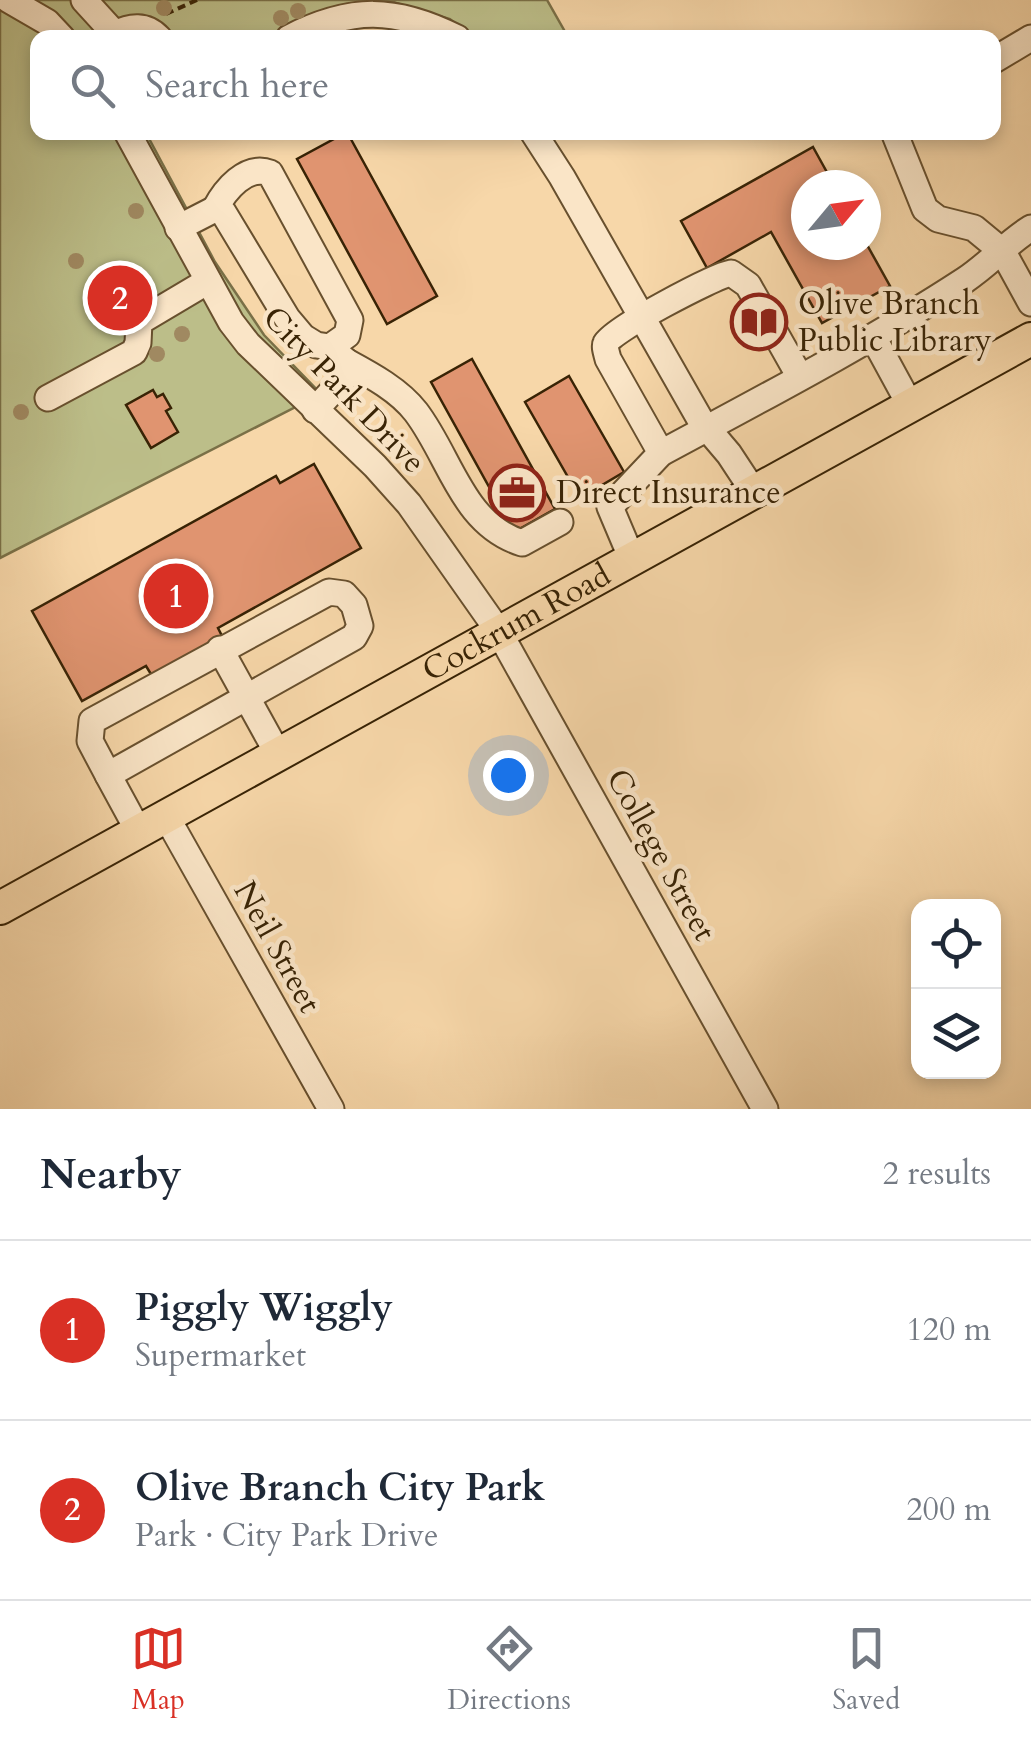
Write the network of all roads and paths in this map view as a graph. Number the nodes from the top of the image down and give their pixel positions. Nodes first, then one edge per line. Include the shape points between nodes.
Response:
1 (10, 0) edge
2 (84, 0) edge
3 (54, 30) edge
4 (108, 30) edge
5 (123, 30) edge
6 (155, 30) edge
7 (308, 30) edge
8 (442, 30) edge
9 (1031, 38) edge
10 (1001, 56) edge
11 (131, 140) edge
12 (538, 140) edge
13 (897, 140) edge
14 (214, 208) junction
15 (178, 228) junction
16 (1031, 228) edge
17 (1002, 252) junction
18 (208, 281) junction
19 (1031, 303) edge
20 (635, 306) junction
21 (873, 337) junction
22 (1031, 338) edge
23 (338, 355) junction
24 (800, 377) junction
25 (48, 398) dead end
26 (910, 405) junction
27 (315, 410) junction
28 (707, 428) junction
29 (661, 454) junction
30 (754, 492) junction
31 (560, 522) dead end
32 (632, 559) junction
33 (499, 632) junction
34 (220, 649) junction
35 (246, 698) junction
36 (278, 754) junction
37 (108, 775) junction
38 (152, 824) junction
39 (0, 908) edge
40 (331, 1109) edge
41 (764, 1109) edge

1 - 3 street
2 - 4 street
5 - 6 street
7 - 8 street via 345,15 392,13
9 - 10 street
11 - 15 street, City Park Drive
12 - 20 street
13 - 17 street via 925,208 938,219 974,228
14 - 15 street
14 - 23 street via 223,212 287,318
14 - 23 street via 225,189 251,173 270,173 350,320
15 - 18 street, City Park Drive
16 - 17 street
17 - 19 street
17 - 21 street
18 - 25 street via 138,322 134,352
18 - 27 street, City Park Drive via 248,344
20 - 24 street via 731,273 748,285
20 - 28 street
20 - 29 street via 604,346
21 - 24 street
21 - 26 street
22 - 26 main road, Cockrum Road
23 - 27 street via 348,374
23 - 31 street via 415,411 479,518 501,536 522,543
24 - 28 street
26 - 30 main road, Cockrum Road
27 - 33 street, City Park Drive via 409,504
28 - 29 street
28 - 30 street
29 - 32 street via 610,507
30 - 32 main road, Cockrum Road
32 - 33 main road, Cockrum Road
33 - 36 main road, Cockrum Road
33 - 41 street, College Street
34 - 35 street
34 - 35 street via 328,592 354,604 360,626 354,638
34 - 37 street, Neil Street via 92,721 90,741
35 - 36 street
35 - 37 street
36 - 38 main road, Cockrum Road
37 - 38 street, Neil Street
38 - 39 main road, Cockrum Road
38 - 40 street, Neil Street

